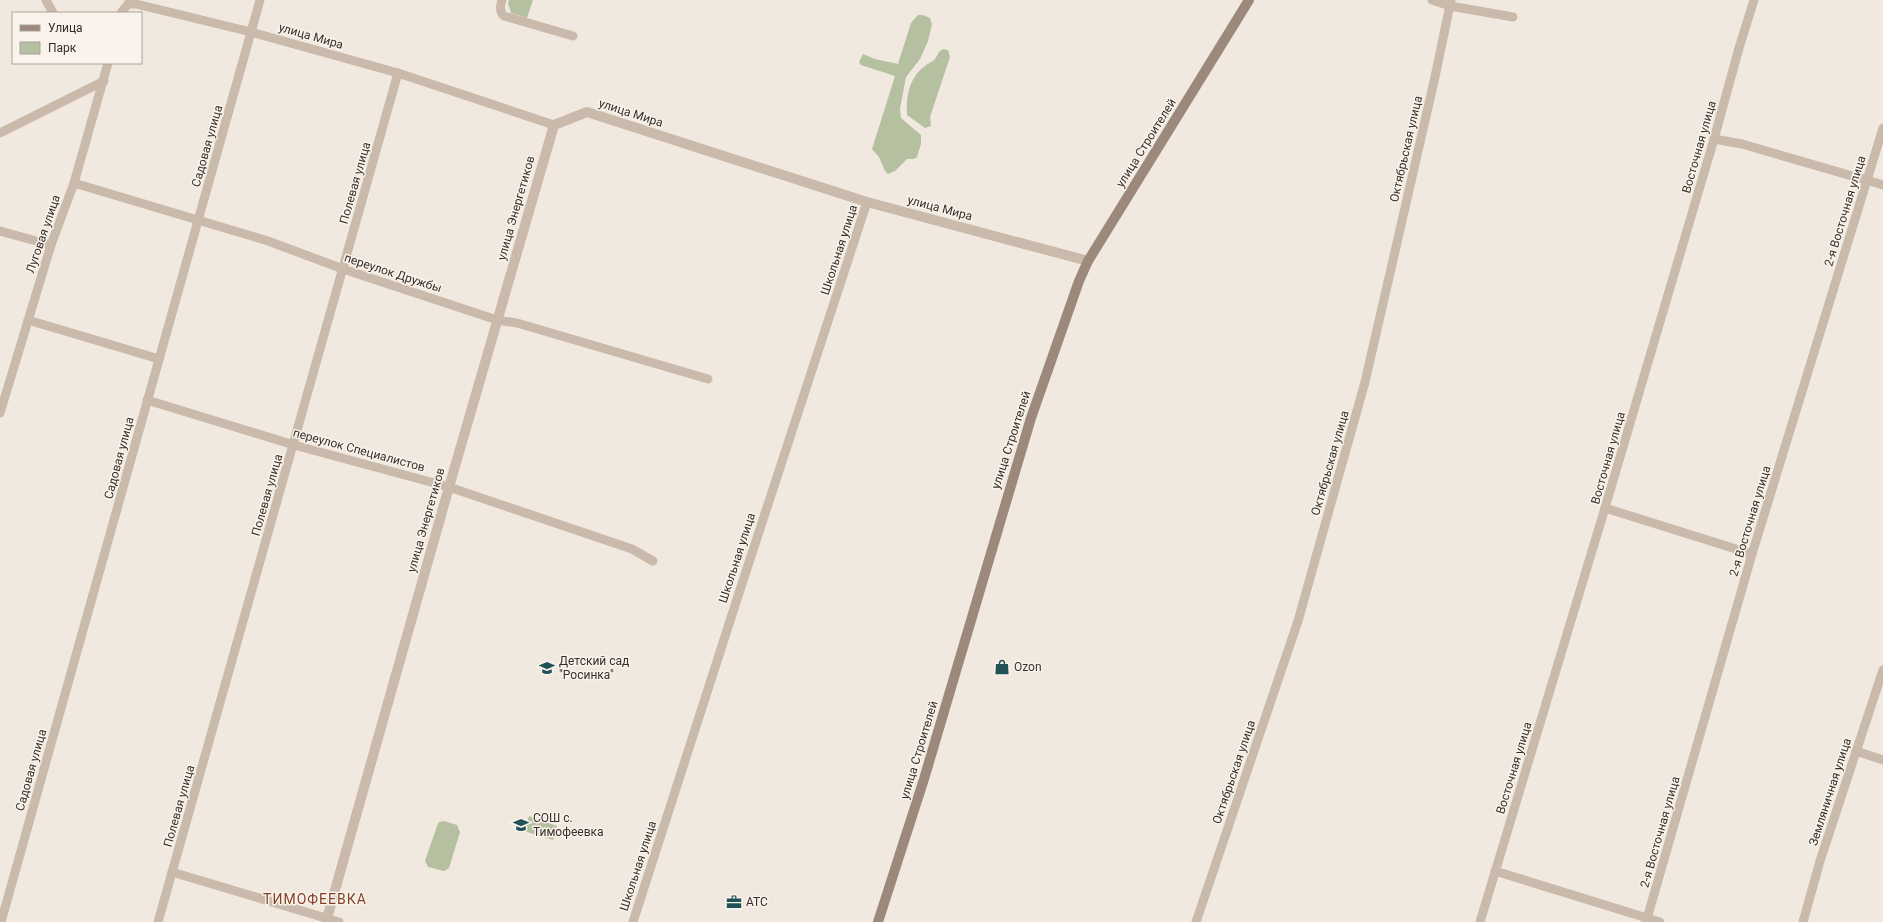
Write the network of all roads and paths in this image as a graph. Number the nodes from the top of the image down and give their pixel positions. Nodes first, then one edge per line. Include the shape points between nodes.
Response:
1 (46, 0) edge
2 (260, 0) edge
3 (502, 0) edge
4 (1249, 0) edge
5 (1432, 0) edge
6 (1754, 0) edge
7 (1450, 3) edge
8 (122, 11) edge
9 (52, 12) edge
10 (1513, 17) dead end
11 (251, 32) junction
12 (573, 36) dead end
13 (108, 64) edge
14 (398, 73) junction
15 (104, 81) junction
16 (554, 125) junction
17 (1883, 128) edge
18 (0, 133) edge
19 (1714, 139) junction
20 (1867, 181) junction
21 (74, 182) junction
22 (1883, 185) edge
23 (868, 202) junction
24 (198, 221) junction
25 (0, 231) edge
26 (51, 245) junction
27 (1088, 262) junction
28 (342, 269) junction
29 (28, 320) junction
30 (497, 320) junction
31 (159, 359) junction
32 (708, 379) dead end
33 (4, 386) edge
34 (147, 400) junction
35 (0, 413) edge
36 (294, 445) junction
37 (449, 487) junction
38 (1605, 508) junction
39 (1752, 554) junction
40 (653, 561) dead end
41 (1883, 670) edge
42 (1856, 751) junction
43 (1883, 760) edge
44 (1495, 871) junction
45 (172, 872) junction
46 (326, 920) edge
47 (1647, 920) edge
48 (1, 922) edge
49 (158, 922) edge
50 (339, 922) edge
51 (633, 922) edge
52 (878, 922) edge
53 (1196, 922) edge
54 (1480, 922) edge
55 (1660, 922) edge
56 (1803, 922) edge

1 - 9 street
2 - 11 street, Садовая улица
3 - 12 street via 500,14
4 - 27 main road, улица Строителей
5 - 7 street
6 - 19 street, Восточная улица
7 - 10 street
7 - 53 street, Октябрьская улица via 1360,398 1298,620
8 - 11 street, улица Мира via 128,4 136,4
11 - 14 street, улица Мира
11 - 24 street, Садовая улица
13 - 15 street, Луговая улица
14 - 16 street, улица Мира
14 - 28 street, Полевая улица
15 - 18 street
15 - 21 street, Луговая улица
16 - 23 street, улица Мира via 587,112
16 - 30 street, улица Энергетиков
17 - 20 street, 2-я Восточная улица
19 - 20 street via 1742,144
19 - 38 street, Восточная улица
20 - 22 street
20 - 39 street, 2-я Восточная улица
21 - 24 street, переулок Дружбы
21 - 26 street, Луговая улица
23 - 27 street, улица Мира
23 - 51 street, Школьная улица via 738,593
24 - 28 street, переулок Дружбы via 268,241
24 - 31 street, Садовая улица
25 - 26 street
26 - 29 street, Луговая улица
27 - 52 main road, улица Строителей via 1031,418 924,779
28 - 30 street, переулок Дружбы
28 - 36 street, Полевая улица
29 - 31 street
29 - 33 street, Луговая улица
30 - 32 street, переулок Дружбы via 517,323
30 - 37 street, улица Энергетиков
31 - 34 street, Садовая улица
33 - 35 street, Луговая улица
34 - 36 street, переулок Специалистов
34 - 48 street, Садовая улица
36 - 37 street, переулок Специалистов
36 - 45 street, Полевая улица
37 - 40 street, переулок Специалистов via 632,549
37 - 46 street, улица Энергетиков
38 - 39 street
38 - 44 street, Восточная улица
39 - 47 street, 2-я Восточная улица
41 - 42 street, Земляничная улица
42 - 43 street
42 - 56 street, Земляничная улица
44 - 47 street
44 - 54 street, Восточная улица
45 - 46 street
45 - 49 street, Полевая улица
46 - 50 street
47 - 55 street

